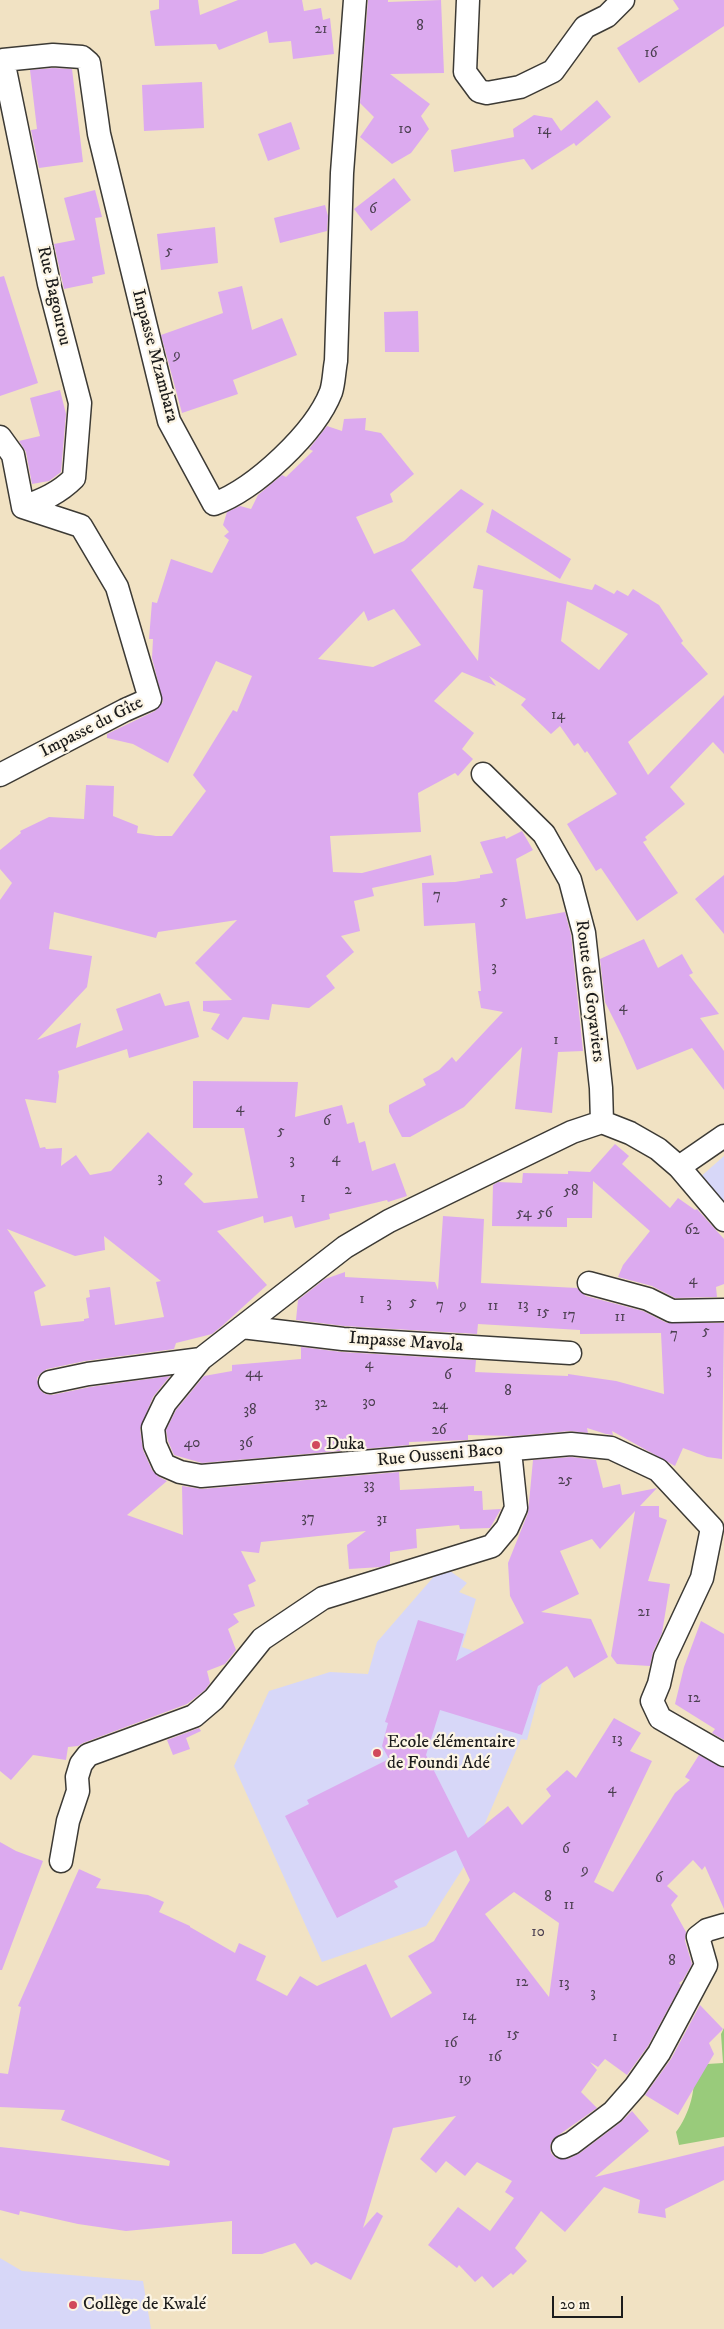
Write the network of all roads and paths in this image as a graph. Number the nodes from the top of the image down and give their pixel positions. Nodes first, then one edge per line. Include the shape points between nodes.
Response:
1 (355, 0) edge
2 (468, 0) edge
3 (623, 0) edge
4 (2, 60) edge
5 (0, 436) edge
6 (23, 507) junction
7 (483, 774) dead end
8 (0, 775) edge
9 (602, 1122) junction
10 (724, 1136) edge
11 (679, 1167) junction
12 (724, 1220) edge
13 (589, 1283) dead end
14 (724, 1310) edge
15 (242, 1327) junction
16 (570, 1353) dead end
17 (201, 1358) junction
18 (50, 1382) dead end
19 (510, 1451) junction
20 (724, 1755) edge
21 (61, 1861) dead end
22 (724, 1925) edge
23 (563, 2147) dead end

1 - 4 street, Impasse Mzambara via 342,173 336,362 331,391 317,416 282,458 228,499 214,504 168,422 100,134 88,64 82,57 53,55
2 - 3 street via 465,72 479,91 487,93 520,87 553,71 585,27 607,16
4 - 6 street, Rue Bagourou via 49,284 80,403 74,478 48,498
5 - 6 street via 13,455
6 - 8 street, Impasse du Gîte via 81,526 117,587 150,700 124,710
7 - 9 street, Route des Goyaviers via 544,834 570,880 584,933
9 - 11 street via 658,1149
9 - 15 street, Rue Ousseni Baco via 572,1132 389,1221 322,1264
10 - 11 street
11 - 12 street
13 - 14 street via 648,1299 672,1311
15 - 16 street, Impasse Mavola via 343,1339
15 - 17 street, Rue Ousseni Baco
17 - 18 street
17 - 19 street, Rue Ousseni Baco via 165,1403 153,1428 155,1446 164,1464 180,1472 201,1476
19 - 20 street, Rue Ousseni Baco via 571,1444 611,1448 658,1470 712,1528 702,1578 665,1657 652,1701 660,1718
19 - 21 street via 516,1508 507,1528 492,1546 323,1598 262,1640 214,1699 194,1716 88,1754 77,1777 78,1791 68,1821
22 - 23 street via 707,1930 698,1937 706,1965 659,2052 635,2087 613,2112 572,2144

